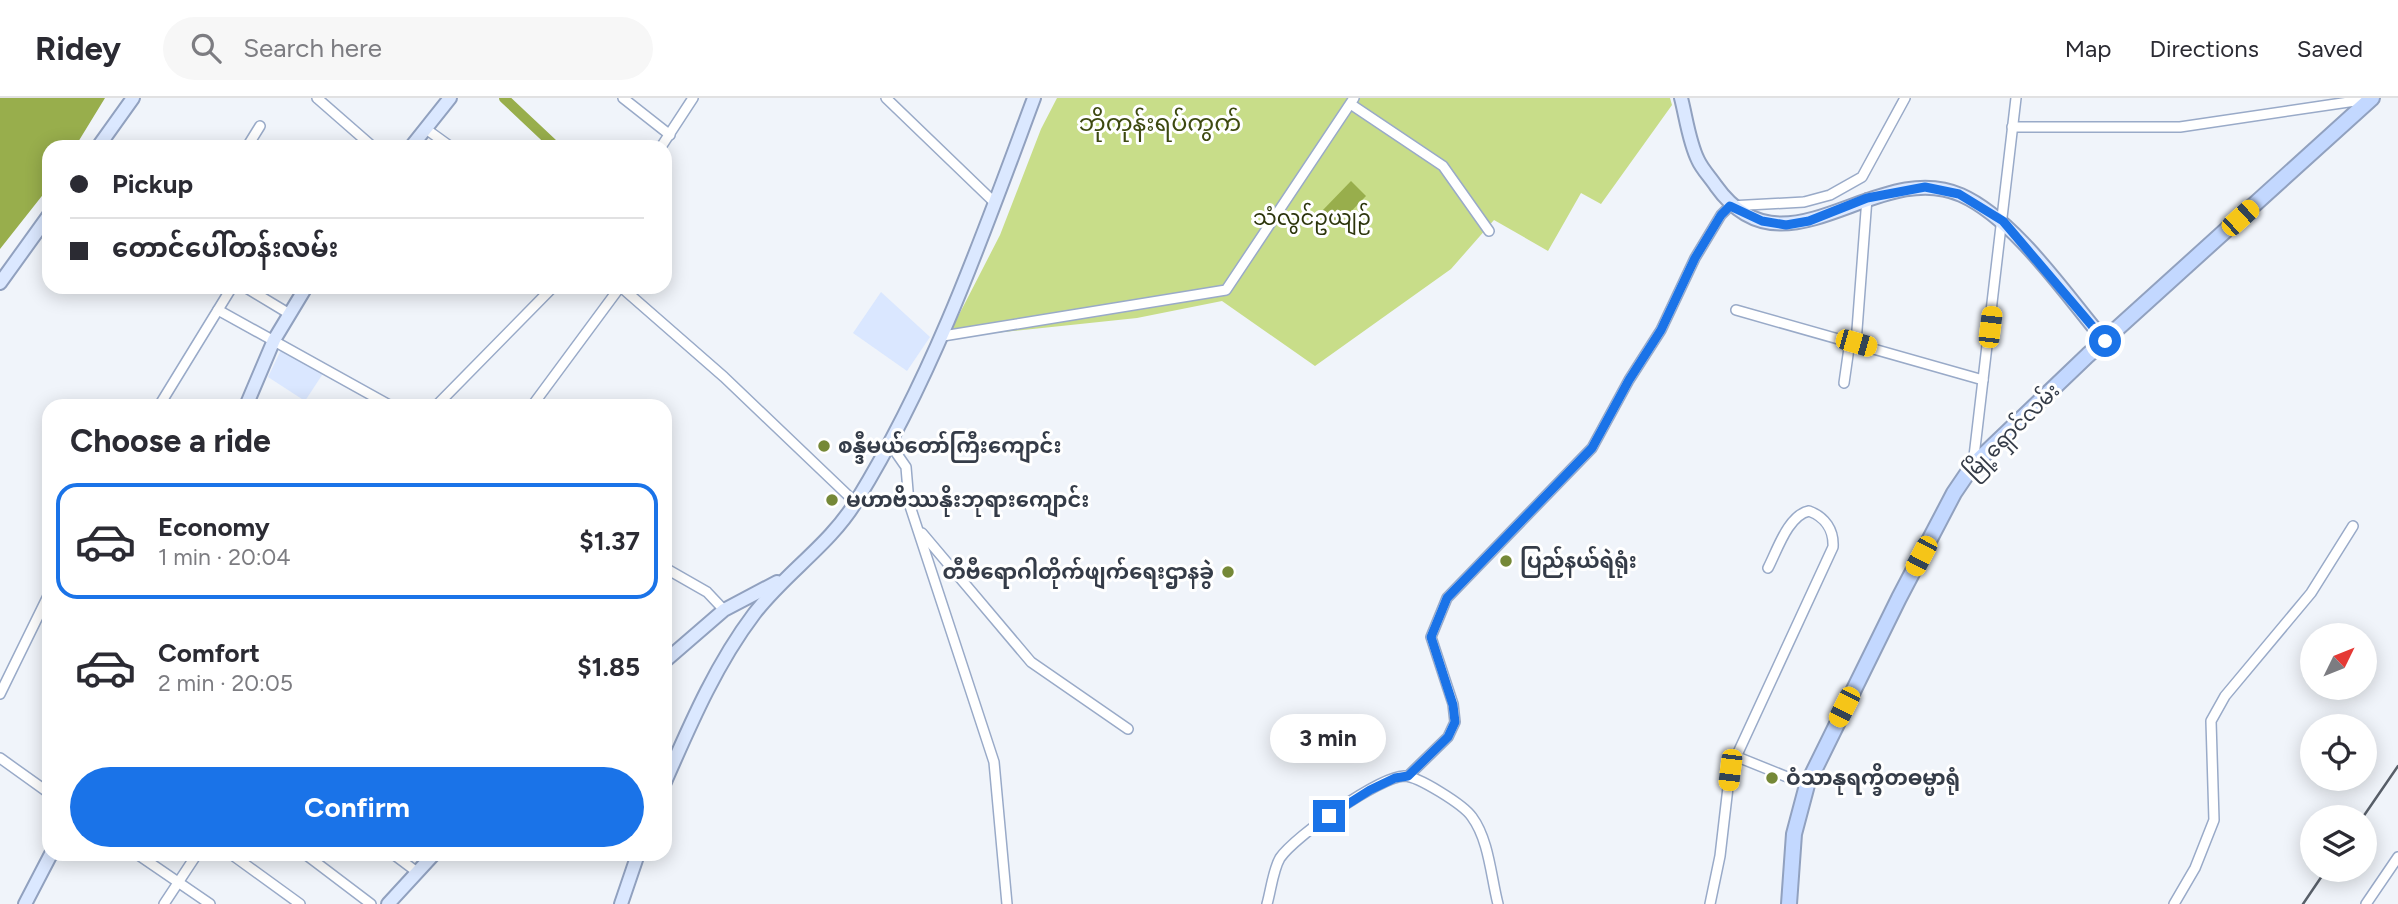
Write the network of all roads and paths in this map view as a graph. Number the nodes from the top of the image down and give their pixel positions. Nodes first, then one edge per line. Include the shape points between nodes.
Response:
1 (133, 98) edge
2 (317, 98) edge
3 (450, 98) edge
4 (623, 98) edge
5 (693, 98) edge
6 (886, 98) edge
7 (1034, 98) edge
8 (1681, 98) edge
9 (1905, 98) edge
10 (2016, 98) edge
11 (2371, 98) edge
12 (1353, 102) edge
13 (260, 126) dead end
14 (2012, 127) junction
15 (426, 129) junction
16 (670, 135) junction
17 (103, 140) edge
18 (251, 140) edge
19 (365, 140) edge
20 (417, 140) edge
21 (441, 140) edge
22 (666, 140) edge
23 (1867, 198) junction
24 (995, 203) junction
25 (1730, 206) junction
26 (2003, 221) junction
27 (42, 225) edge
28 (1489, 231) dead end
29 (0, 283) edge
30 (228, 294) edge
31 (256, 294) edge
32 (301, 294) edge
33 (546, 294) edge
34 (616, 294) edge
35 (629, 294) edge
36 (218, 310) junction
37 (1736, 310) dead end
38 (288, 313) junction
39 (943, 336) junction
40 (274, 340) junction
41 (2105, 341) junction
42 (1853, 342) junction
43 (1983, 380) junction
44 (1844, 383) dead end
45 (163, 399) edge
46 (249, 399) edge
47 (379, 399) edge
48 (443, 399) edge
49 (537, 399) edge
50 (890, 444) junction
51 (1973, 465) junction
52 (856, 503) junction
53 (2353, 526) dead end
54 (919, 530) junction
55 (1768, 568) dead end
56 (672, 572) edge
57 (783, 579) junction
58 (42, 608) edge
59 (724, 610) junction
60 (672, 656) edge
61 (0, 694) edge
62 (1128, 729) dead end
63 (1735, 756) junction
64 (0, 758) edge
65 (672, 768) edge
66 (1408, 776) junction
67 (1807, 785) junction
68 (42, 788) edge
69 (2398, 857) edge
70 (47, 861) edge
71 (147, 861) edge
72 (192, 861) edge
73 (241, 861) edge
74 (314, 861) edge
75 (402, 861) edge
76 (427, 861) edge
77 (636, 861) edge
78 (416, 872) junction
79 (177, 881) junction
80 (25, 904) edge
81 (164, 904) edge
82 (210, 904) edge
83 (300, 904) edge
84 (371, 904) edge
85 (388, 904) edge
86 (621, 904) edge
87 (1007, 904) edge
88 (1267, 904) edge
89 (1498, 904) edge
90 (1710, 904) edge
91 (1788, 904) edge
92 (2174, 904) edge
93 (2366, 904) edge

1 - 17 main road
2 - 19 street
3 - 15 main road
4 - 16 street
5 - 16 street
6 - 24 street
7 - 24 main road
8 - 25 main road via 1697,159
9 - 25 street via 1862,177 1830,195 1804,202
10 - 14 street
11 - 14 street via 2180,127
11 - 41 highway, မြို့ရှောင်လမ်း
12 - 28 street via 1443,166
12 - 39 street via 1226,290
13 - 18 street
14 - 26 street
15 - 20 main road
15 - 21 street
16 - 22 street
23 - 25 main road via 1786,225 1762,221
23 - 26 main road via 1925,187 1959,194
23 - 42 street
24 - 39 main road
25 - 66 street via 1695,258 1661,330 1592,448 1447,598 1431,637 1455,722 1448,737
26 - 41 main road
26 - 43 street
27 - 29 main road
30 - 36 street
31 - 38 street
32 - 38 main road
33 - 48 street
34 - 49 street
35 - 52 street
36 - 40 street
36 - 45 street
37 - 42 street
38 - 40 main road
39 - 50 main road
40 - 46 main road
40 - 47 street
41 - 51 highway, မြို့ရှောင်လမ်း
42 - 43 street
42 - 44 street
43 - 51 street
50 - 52 main road
50 - 54 street via 906,467 909,503
51 - 67 highway, မြို့ရှောင်လမ်း via 1899,597
52 - 57 main road via 825,542
53 - 92 street via 2311,593 2225,696 2211,721 2214,820
54 - 62 street via 1031,662
54 - 87 street via 994,762
55 - 63 street via 1800,514 1810,511 1822,518 1832,534 1833,547
56 - 59 street via 707,592
57 - 59 main road
57 - 65 main road via 752,616
58 - 61 street
59 - 60 main road
63 - 67 street
63 - 90 street
64 - 68 street
66 - 88 street via 1370,790 1310,829 1280,859
66 - 89 street via 1472,817
67 - 91 highway, မြို့ရှောင်လမ်း via 1794,834
69 - 93 street
70 - 80 main road
71 - 79 street
72 - 79 street
73 - 83 street
74 - 84 street
75 - 78 street
76 - 78 main road
77 - 86 main road
78 - 85 main road
79 - 81 street
79 - 82 street

